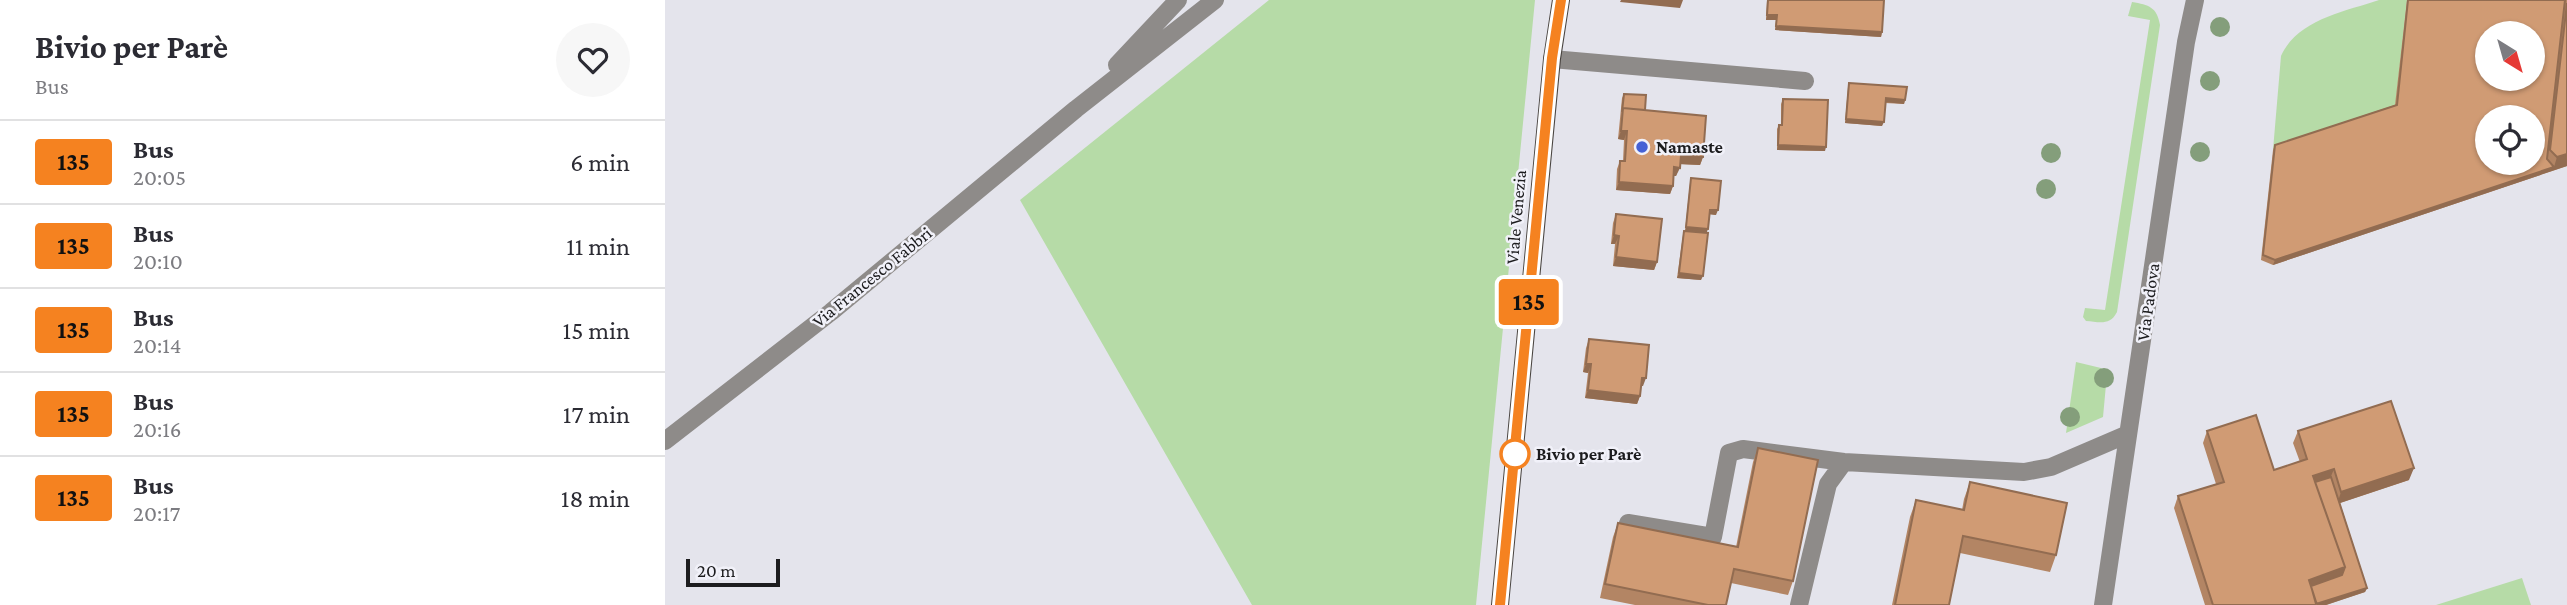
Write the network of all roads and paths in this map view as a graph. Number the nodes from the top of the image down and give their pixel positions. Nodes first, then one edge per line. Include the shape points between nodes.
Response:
1 (1178, 0) edge
2 (1199, 0) edge
3 (1215, 0) edge
4 (2195, 0) edge
5 (1560, 4) edge
6 (1552, 58) junction
7 (1805, 81) dead end
8 (1076, 109) junction
9 (2128, 433) junction
10 (665, 441) edge
11 (1844, 462) junction
12 (1628, 523) edge
13 (1500, 605) edge
14 (1800, 605) edge
15 (2103, 605) edge

1 - 8 street, Via Francesco Fabbri
2 - 8 street, Via Francesco Fabbri
3 - 8 street, Via Francesco Fabbri
4 - 9 street, Via Padova
5 - 6 main road, Viale Venezia
6 - 7 street
6 - 13 main road, Viale Venezia
8 - 10 street, Via Francesco Fabbri via 831,312
9 - 11 street via 2050,467 2024,472
9 - 15 street, Via Padova
11 - 12 street via 1743,449 1729,453 1713,537
11 - 14 street via 1828,484

